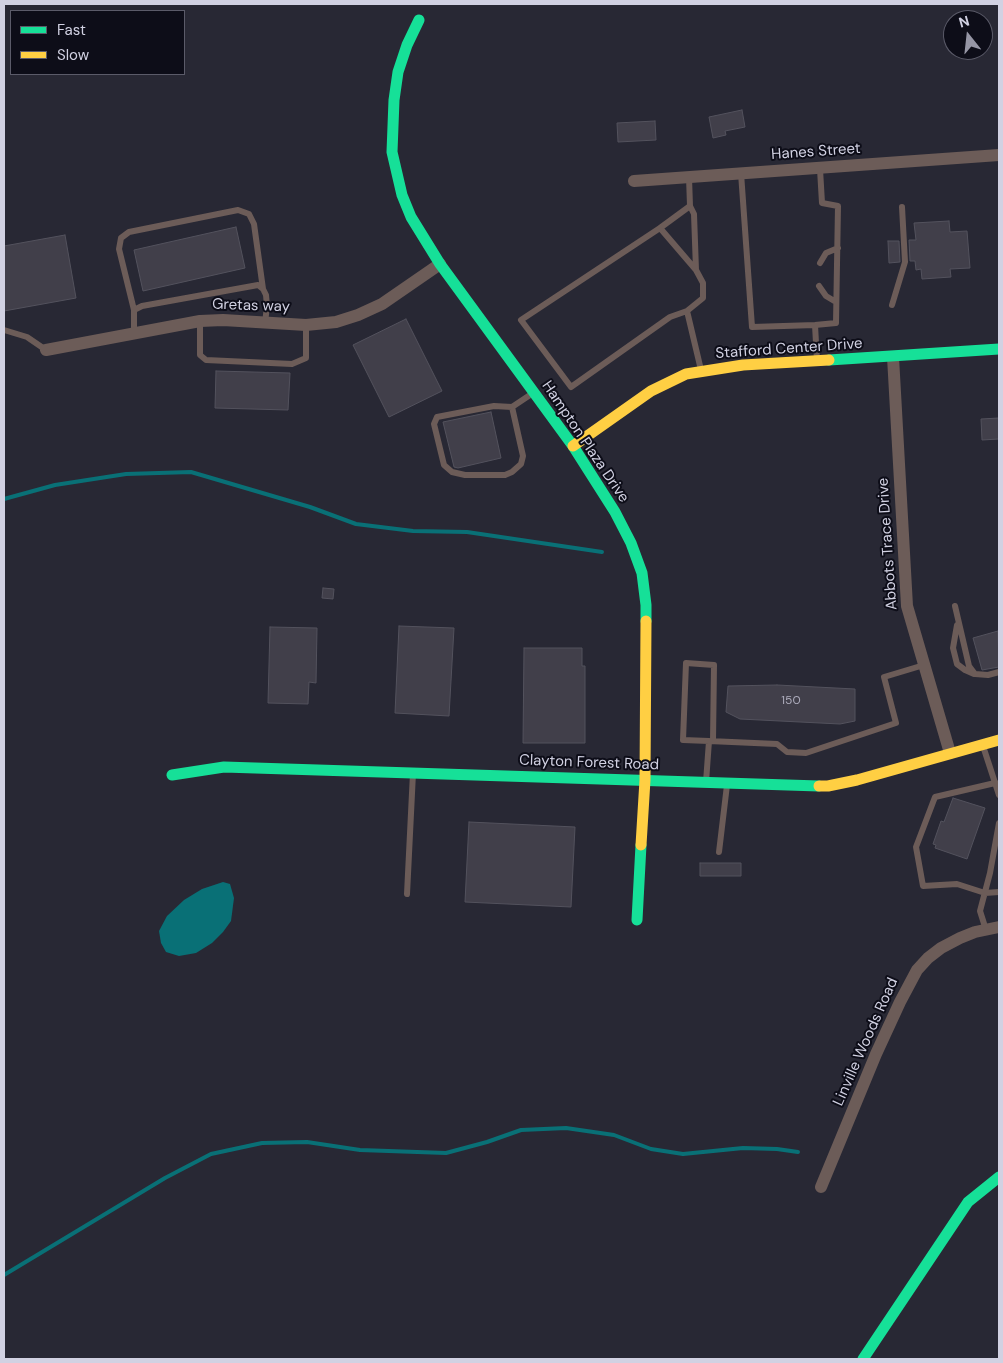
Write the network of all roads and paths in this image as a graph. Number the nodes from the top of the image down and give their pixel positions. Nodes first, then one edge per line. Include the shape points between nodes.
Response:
1 (419, 20) dead end
2 (999, 155) edge
3 (820, 169) junction
4 (741, 173) junction
5 (689, 177) junction
6 (634, 181) dead end
7 (690, 206) junction
8 (902, 207) dead end
9 (660, 228) junction
10 (838, 248) junction
11 (820, 263) dead end
12 (440, 264) junction
13 (696, 270) junction
14 (819, 286) dead end
15 (264, 289) junction
16 (836, 302) junction
17 (892, 305) dead end
18 (134, 310) junction
19 (687, 311) junction
20 (200, 321) junction
21 (265, 323) junction
22 (306, 324) junction
23 (815, 324) junction
24 (4, 330) edge
25 (134, 333) junction
26 (999, 349) edge
27 (46, 350) joint
28 (893, 357) junction
29 (817, 361) junction
30 (702, 372) junction
31 (534, 392) junction
32 (512, 407) junction
33 (574, 446) junction
34 (955, 606) dead end
35 (958, 621) junction
36 (924, 665) junction
37 (999, 672) edge
38 (975, 674) junction
39 (999, 740) edge
40 (711, 741) junction
41 (983, 745) junction
42 (950, 753) junction
43 (413, 773) junction
44 (172, 775) dead end
45 (645, 780) junction
46 (706, 783) junction
47 (997, 783) edge
48 (727, 784) junction
49 (999, 795) edge
50 (999, 823) edge
51 (719, 852) dead end
52 (999, 892) edge
53 (985, 893) junction
54 (407, 894) dead end
55 (637, 920) dead end
56 (999, 927) edge
57 (986, 930) junction
58 (999, 1177) edge
59 (821, 1187) dead end
60 (863, 1359) edge

1 - 12 main road, Hampton Plaza Drive via 398,72 392,152 411,217
2 - 3 street, Hanes Street
3 - 4 street, Hanes Street
3 - 10 lane via 822,203 838,206
4 - 5 street, Hanes Street
4 - 23 lane via 752,327
5 - 6 street, Hanes Street
5 - 7 lane
7 - 9 lane
7 - 13 lane via 694,214
8 - 17 lane via 905,262
9 - 13 lane
9 - 19 lane via 521,320 571,387 670,317
10 - 11 lane via 826,253
10 - 16 lane
12 - 22 street, Gretas way via 382,304 358,315 336,322
12 - 31 main road, Hampton Plaza Drive
13 - 19 lane via 703,283 704,298
14 - 16 lane
15 - 18 lane via 258,285
15 - 18 lane via 254,224 249,214 238,210 129,232 121,238 119,249
15 - 21 lane via 268,306
16 - 23 lane via 836,323
18 - 25 lane
19 - 30 lane
20 - 21 street, Gretas way
20 - 22 lane via 200,355 206,360 292,364 306,358
20 - 25 street, Gretas way
21 - 22 street, Gretas way
23 - 29 lane
24 - 27 lane via 28,337
25 - 27 street, Gretas way
26 - 28 main road, Stafford Center Drive
28 - 29 main road, Stafford Center Drive
28 - 36 street, Abbots Trace Drive via 907,606
29 - 30 main road, Stafford Center Drive via 743,365
30 - 33 main road, Stafford Center Drive via 686,374 651,391
31 - 32 lane
31 - 33 main road, Hampton Plaza Drive
32 - 32 lane via 494,406 437,417 434,424 444,465 452,472 466,475 505,475 512,472 521,464 523,456
33 - 45 main road, Hampton Plaza Drive via 615,512 642,573 646,605
34 - 35 lane
35 - 38 lane via 969,666
35 - 38 lane via 953,648 957,664
36 - 40 lane via 884,677 896,723 874,732 806,753 787,752 777,744
36 - 42 street, Abbots Trace Drive
37 - 38 lane
39 - 41 main road, Clayton Forest Road
40 - 40 lane via 683,740 686,664 714,665
40 - 46 lane
41 - 42 main road, Clayton Forest Road
41 - 47 lane
42 - 48 main road, Clayton Forest Road via 828,786
43 - 44 main road, Clayton Forest Road via 224,767
43 - 45 main road, Clayton Forest Road
43 - 54 lane
45 - 46 main road, Clayton Forest Road
45 - 55 main road, Hampton Plaza Drive
46 - 48 main road, Clayton Forest Road
47 - 49 lane
47 - 53 lane via 935,797 916,847 923,886 958,884
48 - 51 lane
50 - 53 lane
52 - 53 lane
53 - 57 lane via 980,911
56 - 57 street, Linville Woods Road
57 - 59 street, Linville Woods Road via 941,948 917,970 876,1054
58 - 60 main road via 968,1202

